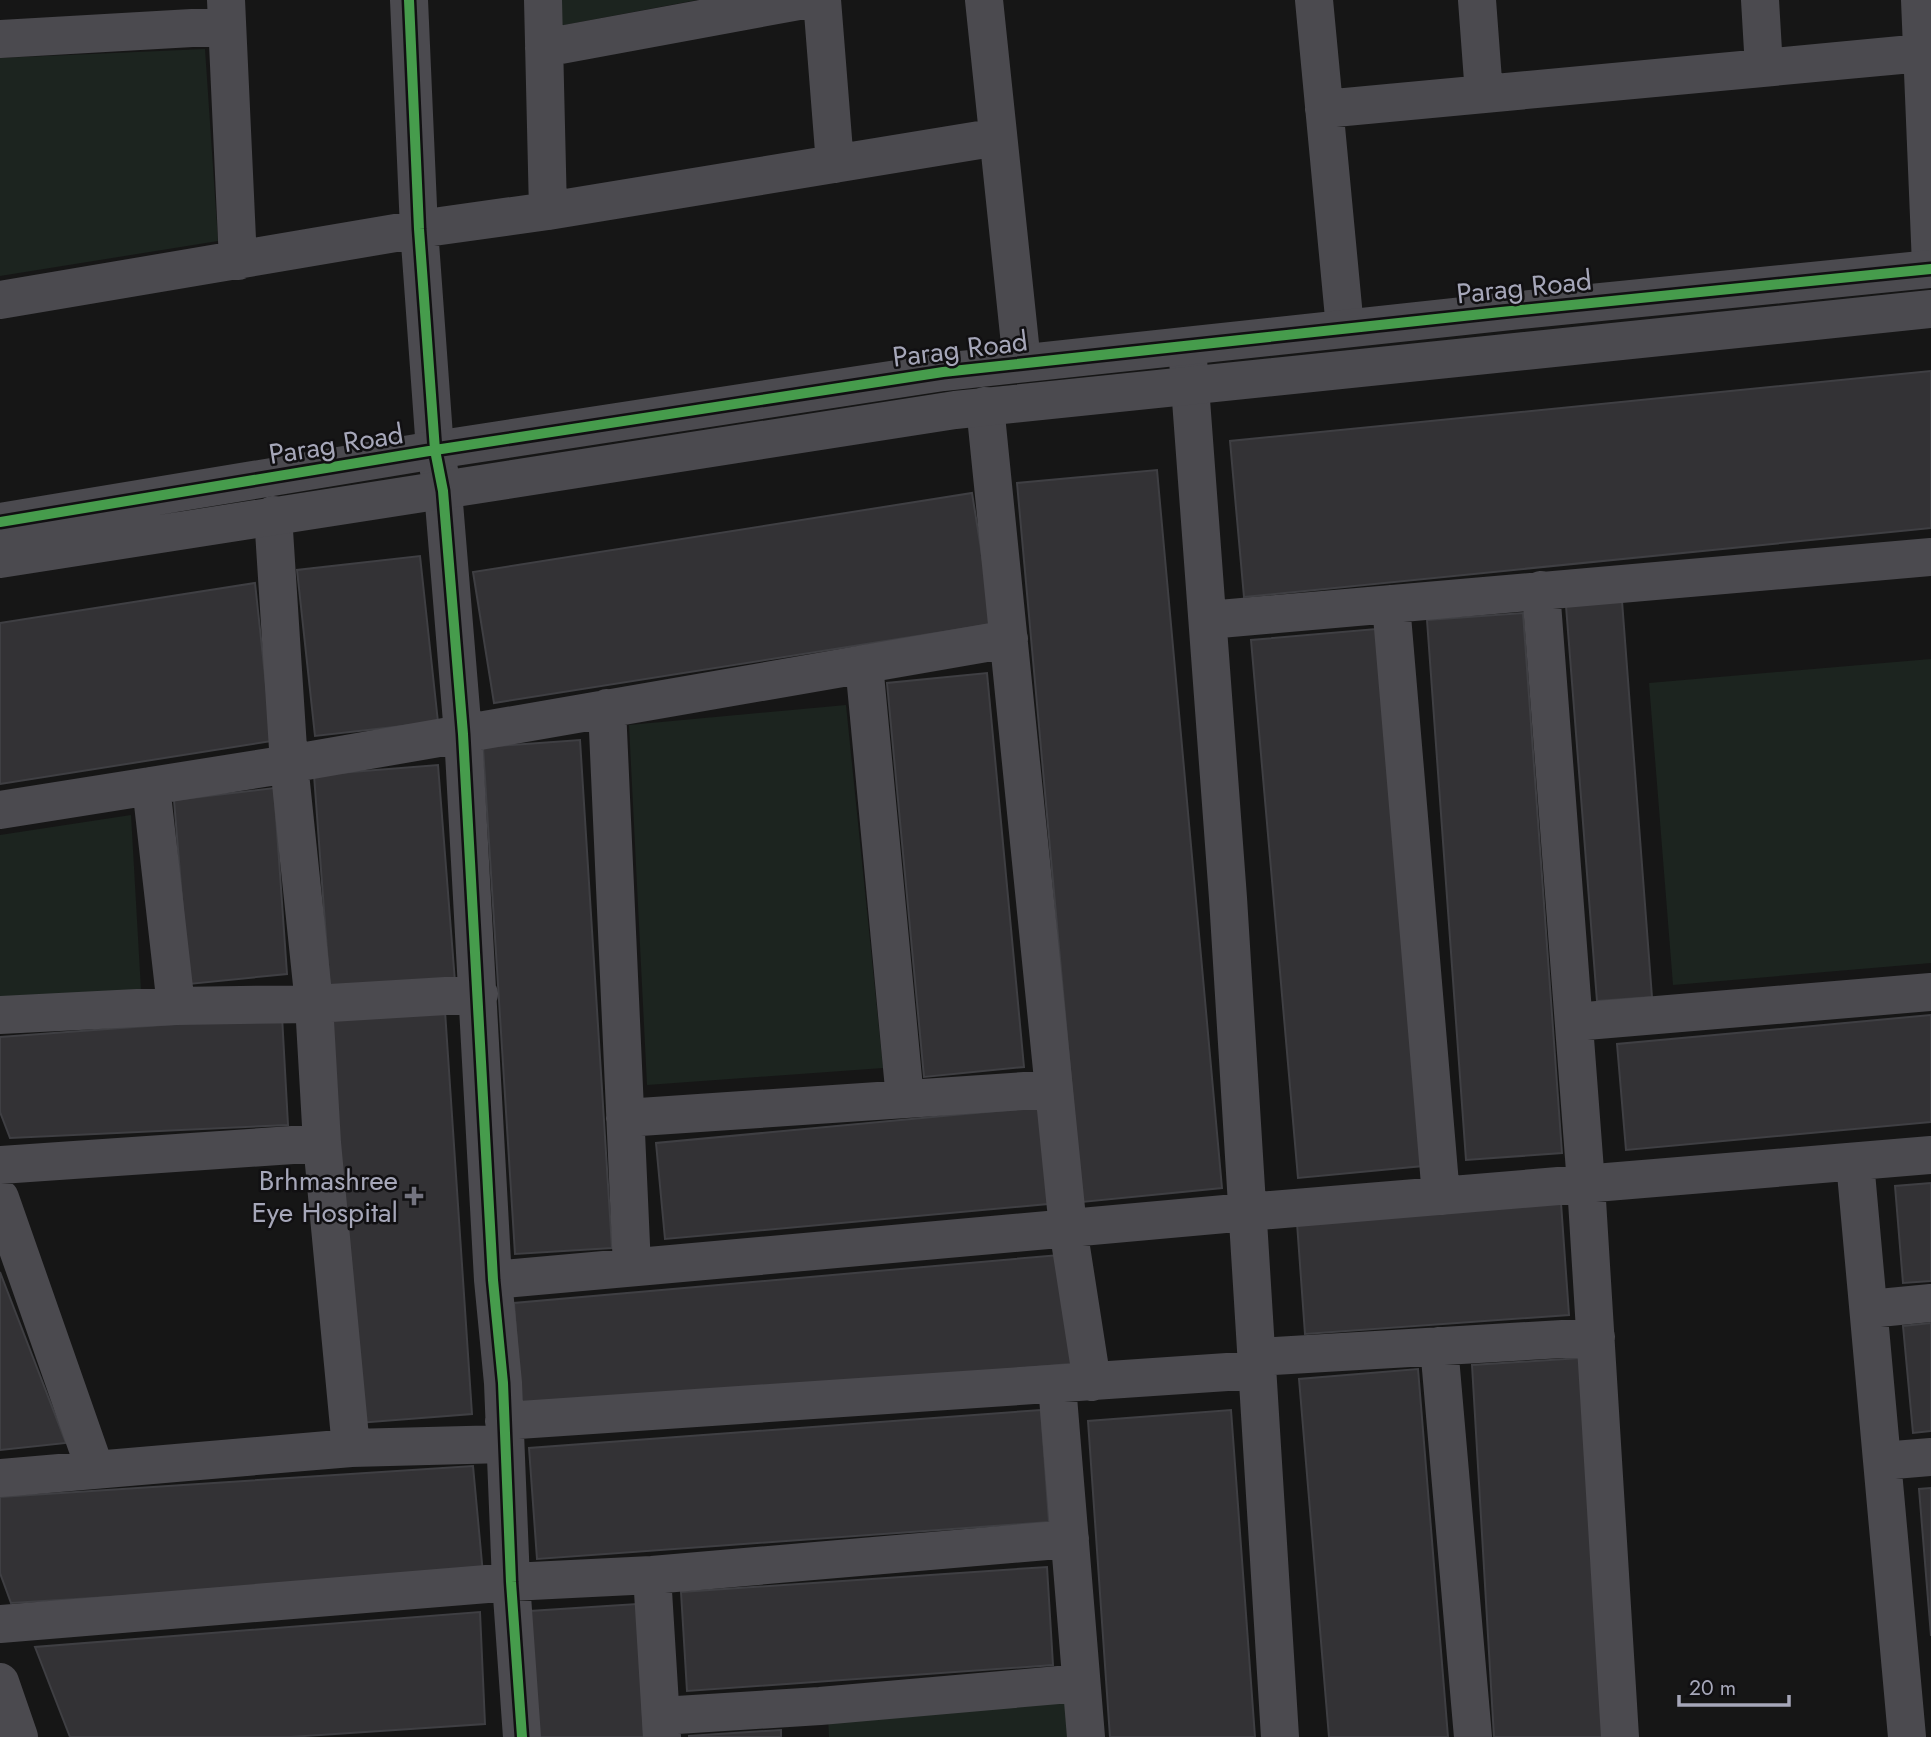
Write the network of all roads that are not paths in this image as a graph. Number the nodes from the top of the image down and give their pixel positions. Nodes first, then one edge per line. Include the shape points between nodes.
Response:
1 (409, 0) edge
2 (543, 0) edge
3 (804, 0) edge
4 (822, 0) edge
5 (984, 0) edge
6 (1314, 0) edge
7 (1477, 0) edge
8 (1760, 0) edge
9 (1920, 0) edge
10 (226, 13) edge
11 (0, 39) edge
12 (544, 48) junction
13 (1922, 53) junction
14 (1764, 68) junction
15 (1484, 94) junction
16 (1324, 108) junction
17 (998, 137) junction
18 (835, 164) junction
19 (548, 211) junction
20 (419, 229) junction
21 (238, 261) junction
22 (1931, 267) edge
23 (0, 300) edge
24 (1931, 309) edge
25 (1345, 328) junction
26 (1187, 345) junction
27 (1022, 363) junction
28 (1190, 385) junction
29 (985, 407) junction
30 (435, 450) junction
31 (443, 491) junction
32 (273, 514) junction
33 (0, 522) edge
34 (1931, 557) edge
35 (0, 559) edge
36 (1541, 590) junction
37 (1391, 604) junction
38 (1208, 620) junction
39 (1009, 639) junction
40 (864, 664) junction
41 (607, 708) junction
42 (463, 734) junction
43 (289, 764) junction
44 (151, 786) junction
45 (0, 810) edge
46 (1931, 992) edge
47 (479, 995) junction
48 (314, 1004) junction
49 (176, 1006) junction
50 (0, 1015) edge
51 (1574, 1022) junction
52 (1054, 1089) junction
53 (905, 1099) junction
54 (625, 1118) junction
55 (322, 1143) junction
56 (1931, 1155) edge
57 (1855, 1162) junction
58 (0, 1165) edge
59 (1586, 1184) junction
60 (1441, 1196) junction
61 (0, 1198) edge
62 (1247, 1212) junction
63 (1068, 1228) junction
64 (632, 1267) junction
65 (494, 1280) junction
66 (1931, 1303) edge
67 (1869, 1309) junction
68 (1596, 1337) junction
69 (1438, 1346) junction
70 (1257, 1364) junction
71 (1075, 1384) junction
72 (505, 1433) junction
73 (351, 1448) junction
74 (1931, 1457) edge
75 (1882, 1461) junction
76 (95, 1469) junction
77 (0, 1478) edge
78 (1070, 1539) junction
79 (652, 1575) junction
80 (511, 1582) junction
81 (0, 1623) edge
82 (0, 1682) edge
83 (1081, 1683) junction
84 (821, 1722) edge
85 (662, 1727) edge
86 (19, 1737) edge
87 (522, 1737) edge
88 (1086, 1737) edge
89 (1280, 1737) edge
90 (1473, 1737) edge
91 (1620, 1737) edge
92 (1907, 1737) edge

1 - 20 street
2 - 12 street
3 - 12 street
4 - 18 street
5 - 17 street
6 - 16 street
7 - 15 street
8 - 14 street
9 - 13 street
10 - 11 street
10 - 21 street
12 - 19 street
13 - 14 street
13 - 22 street
14 - 15 street
15 - 16 street
16 - 25 street
17 - 18 street
17 - 27 street
18 - 19 street
19 - 20 street
20 - 21 street
20 - 30 street
21 - 23 street
22 - 25 street, Parag Road
24 - 28 street
25 - 26 street, Parag Road
26 - 27 street, Parag Road
26 - 28 street
27 - 30 street, Parag Road
28 - 29 street
28 - 38 street
29 - 31 street
29 - 39 street
30 - 31 street
30 - 33 street, Parag Road
31 - 32 street
31 - 42 street
32 - 35 street
32 - 43 street
34 - 36 street
36 - 37 street
36 - 51 street
37 - 38 street
37 - 60 street
38 - 62 street
39 - 40 street
39 - 52 street
40 - 41 street
40 - 53 street
41 - 42 street
41 - 54 street
42 - 43 street
42 - 47 street
43 - 44 street
43 - 48 street
44 - 45 street
44 - 49 street
46 - 51 street
47 - 48 street
47 - 65 street
48 - 49 street
48 - 55 street
49 - 50 street
51 - 59 street
52 - 53 street
52 - 63 street
53 - 54 street
54 - 64 street
55 - 58 street
55 - 73 street
56 - 57 street
57 - 59 street
57 - 67 street
59 - 60 street
59 - 68 street
60 - 62 street
61 - 76 street
62 - 63 street
62 - 70 street
63 - 64 street
63 - 71 street
64 - 65 street
65 - 72 street
66 - 67 street
67 - 75 street
68 - 69 street
68 - 91 street
69 - 70 street
69 - 90 street
70 - 71 street
70 - 89 street
71 - 72 street
71 - 78 street
72 - 73 street
72 - 80 street
73 - 76 street
74 - 75 street
75 - 92 street
76 - 77 street
78 - 79 street
78 - 83 street
79 - 80 street
79 - 85 street
80 - 81 street
80 - 87 street
82 - 86 street
83 - 84 street
83 - 88 street
84 - 85 street

